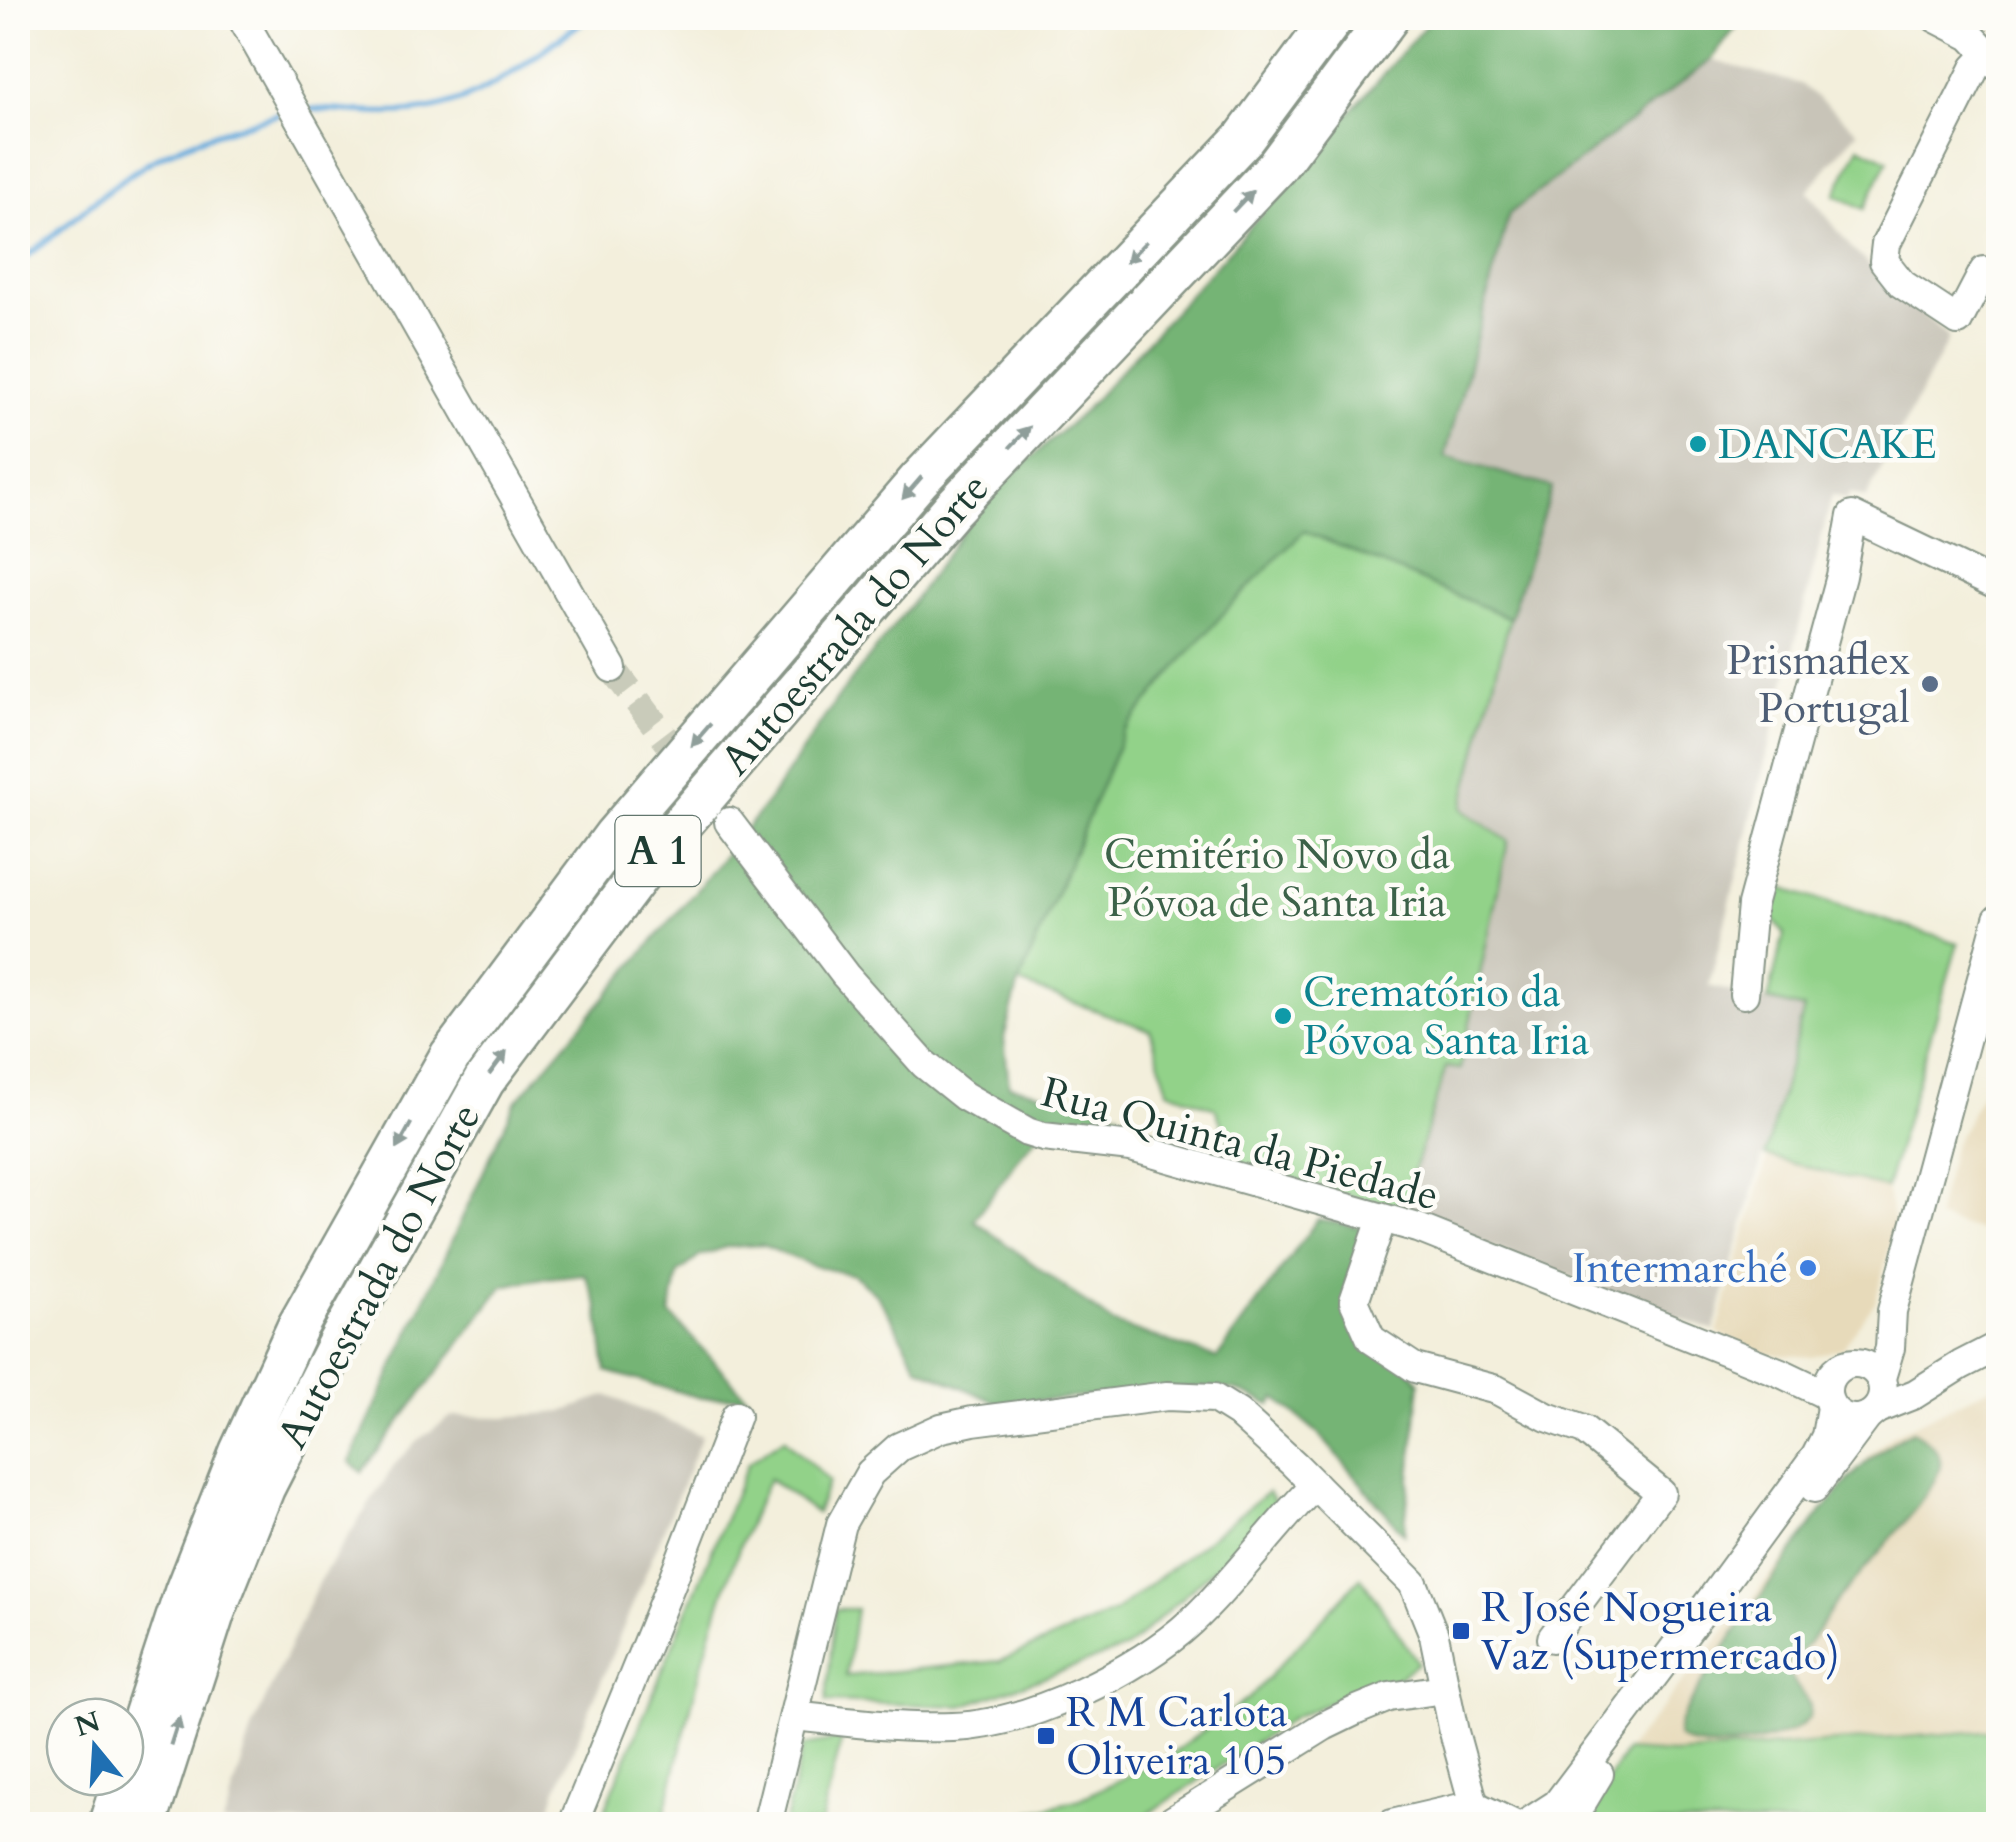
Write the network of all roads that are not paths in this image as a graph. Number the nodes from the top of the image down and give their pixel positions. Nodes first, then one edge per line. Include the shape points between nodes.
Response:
1 (242, 18) edge
2 (1334, 18) edge
3 (1388, 18) edge
4 (1936, 18) edge
5 (1993, 61) edge
6 (1984, 271) dead end
7 (1998, 586) edge
8 (612, 668) tunnel mouth
9 (729, 822) tunnel mouth
10 (1998, 919) edge
11 (1744, 994) dead end
12 (1382, 1219) junction
13 (1892, 1311) junction
14 (1998, 1346) edge
15 (1961, 1365) junction
16 (1881, 1379) junction
17 (1836, 1384) junction
18 (1873, 1413) junction
19 (736, 1416) dead end
20 (1315, 1486) junction
21 (1552, 1638) dead end
22 (1444, 1689) junction
23 (145, 1715) edge
24 (794, 1716) junction
25 (118, 1797) edge
26 (1474, 1815) edge
27 (109, 1824) edge
28 (146, 1824) edge
29 (574, 1824) edge
30 (768, 1824) edge
31 (1167, 1824) edge
32 (1392, 1824) edge
33 (1513, 1824) edge
34 (1526, 1824) edge
35 (1569, 1824) edge

1 - 8 street
2 -> 23 highway, Autoestrada do Norte / A 1 via 1244,138 919,480 639,806 450,1056 298,1326 240,1452
28 -> 3 highway, Autoestrada do Norte / A 1 via 214,1613 264,1488 484,1081 660,849 952,509 1277,166
4 - 5 street via 1971,36
5 - 6 street via 1974,68 1886,244 1884,261 1902,284 1958,321
7 - 11 street via 1852,516 1752,904
9 - 12 street, Rua Quinta da Piedade via 846,975 924,1064 964,1096 1044,1137 1132,1147
10 - 13 street
12 - 17 street, Rua Quinta da Piedade via 1781,1373
12 - 21 street via 1354,1301 1371,1339 1415,1368 1497,1390 1584,1430 1661,1492
13 - 16 street
13 - 17 street
14 - 15 street
15 - 16 street
15 - 18 street
16 - 17 street via 1868,1366
16 - 18 street via 1883,1396
17 - 18 street via 1844,1417
17 - 34 street via 1816,1456 1557,1804
18 - 35 street via 1596,1777
19 - 29 street
20 - 22 street via 1413,1583 1434,1635
20 - 24 street via 1192,1621 1107,1680 1014,1718 956,1728
20 - 24 street via 1214,1398 1167,1396 940,1428 899,1447 870,1473 842,1524
22 - 26 street
22 - 31 street via 1389,1697 1324,1726
24 - 30 street
25 - 27 highway, Autoestrada do Norte / A 1
26 - 32 street
26 - 33 street

